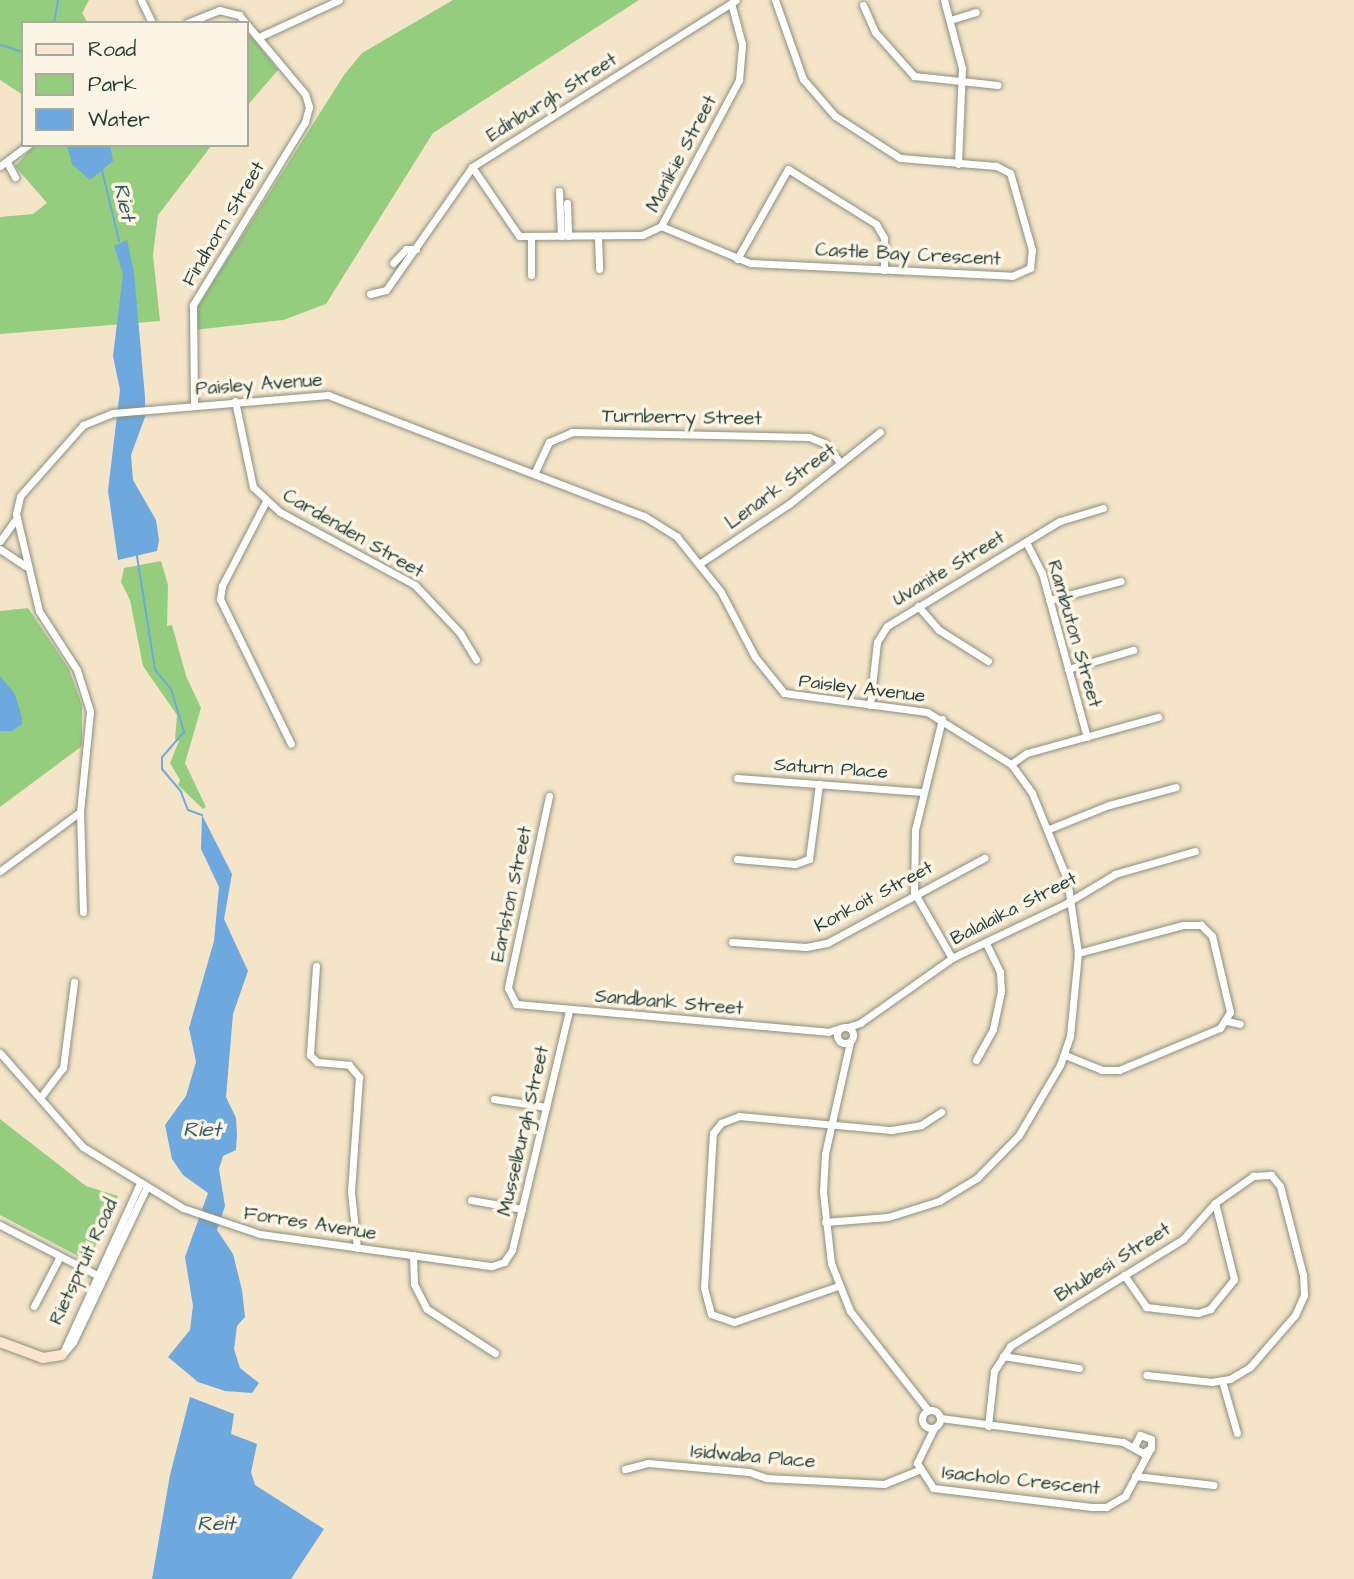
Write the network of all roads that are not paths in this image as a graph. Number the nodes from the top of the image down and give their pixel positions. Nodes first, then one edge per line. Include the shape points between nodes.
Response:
1 (141, 0) edge
2 (339, 0) edge
3 (775, 0) edge
4 (944, 0) edge
5 (733, 2) edge
6 (863, 5) dead end
7 (976, 12) dead end
8 (950, 20) junction
9 (151, 21) edge
10 (193, 21) edge
11 (245, 21) edge
12 (248, 24) edge
13 (259, 37) junction
14 (962, 84) junction
15 (998, 85) dead end
16 (26, 147) edge
17 (958, 164) junction
18 (4, 165) edge
19 (472, 167) junction
20 (15, 177) dead end
21 (559, 191) dead end
22 (567, 203) dead end
23 (661, 226) junction
24 (564, 236) junction
25 (598, 236) junction
26 (530, 237) junction
27 (417, 247) junction
28 (737, 259) junction
29 (393, 263) dead end
30 (599, 269) dead end
31 (884, 270) junction
32 (531, 275) dead end
33 (370, 295) dead end
34 (235, 401) junction
35 (194, 405) junction
36 (880, 432) dead end
37 (841, 463) junction
38 (534, 474) junction
39 (266, 501) junction
40 (1103, 508) dead end
41 (16, 518) junction
42 (0, 541) edge
43 (1026, 542) junction
44 (20, 544) junction
45 (0, 548) edge
46 (699, 564) junction
47 (26, 566) junction
48 (1121, 581) dead end
49 (1049, 600) junction
50 (918, 606) junction
51 (1133, 650) dead end
52 (476, 660) dead end
53 (988, 660) dead end
54 (1068, 669) junction
55 (870, 705) junction
56 (1158, 717) dead end
57 (942, 719) junction
58 (1087, 737) junction
59 (292, 744) dead end
60 (1011, 764) junction
61 (737, 778) dead end
62 (819, 784) junction
63 (1176, 787) dead end
64 (922, 792) junction
65 (549, 796) dead end
66 (80, 812) junction
67 (1049, 829) junction
68 (1195, 851) dead end
69 (984, 858) dead end
70 (737, 859) dead end
71 (0, 872) edge
72 (914, 892) junction
73 (1071, 900) junction
74 (83, 912) dead end
75 (732, 942) dead end
76 (986, 943) junction
77 (1078, 953) junction
78 (952, 958) junction
79 (316, 966) dead end
80 (74, 982) dead end
81 (511, 998) joint
82 (569, 1010) junction
83 (1227, 1021) junction
84 (860, 1023) junction
85 (1240, 1024) dead end
86 (844, 1028) junction
87 (828, 1032) junction
88 (846, 1041) junction
89 (0, 1053) edge
90 (1065, 1055) junction
91 (976, 1060) dead end
92 (40, 1098) junction
93 (494, 1099) dead end
94 (546, 1107) junction
95 (941, 1112) dead end
96 (829, 1122) junction
97 (143, 1186) junction
98 (471, 1200) dead end
99 (1215, 1203) junction
100 (522, 1209) junction
101 (825, 1222) junction
102 (1, 1228) edge
103 (357, 1248) junction
104 (413, 1255) junction
105 (60, 1256) junction
106 (508, 1259) joint
107 (1124, 1275) junction
108 (100, 1277) junction
109 (838, 1286) junction
110 (34, 1306) dead end
111 (0, 1342) edge
112 (495, 1353) dead end
113 (62, 1355) joint
114 (1003, 1356) junction
115 (1079, 1368) dead end
116 (1146, 1375) dead end
117 (1222, 1381) junction
118 (925, 1413) junction
119 (934, 1425) junction
120 (988, 1426) junction
121 (1237, 1433) dead end
122 (625, 1469) dead end
123 (919, 1470) junction
124 (1135, 1476) junction
125 (1213, 1485) dead end

1 - 9 street
2 - 13 street
3 - 17 street, Castle Bay Crescent via 803,79 832,113 900,158
4 - 8 street
5 - 19 street, Edinburgh Street
5 - 23 street, Manikie Street via 742,44 739,80
6 - 14 street via 875,32 910,73
7 - 8 street
8 - 14 street
10 - 11 street via 227,9
12 - 13 street
13 - 35 street, Findhorn Street via 305,94 309,109 191,311
14 - 15 street
14 - 17 street
16 - 18 street
17 - 31 street, Castle Bay Crescent via 999,167 1010,173 1031,250 1028,271 1018,276
18 - 20 street
19 - 26 street via 515,233
19 - 27 street, Edinburgh Street
21 - 24 street
22 - 24 street
23 - 25 street, Manikie Street via 645,234
23 - 28 street, Castle Bay Crescent
24 - 25 street, Manikie Street
24 - 26 street, Manikie Street
25 - 30 street
26 - 32 street
27 - 29 street via 406,249
27 - 33 street, Edinburgh Street via 387,290
28 - 31 street, Castle Bay Crescent
28 - 31 street via 782,173 790,169 876,224 885,242
34 - 35 street, Paisley Avenue
34 - 38 street, Paisley Avenue via 328,395
34 - 39 street via 247,478
35 - 41 street, Paisley Avenue via 113,413 79,428 20,496
36 - 37 street, Lenark Street
37 - 38 street, Turnberry Street via 824,443 806,436 572,432 549,442
37 - 46 street, Lenark Street
38 - 46 street, Paisley Avenue via 654,521 673,533
39 - 52 street, Cardenden Street via 415,585 460,633
39 - 59 street via 220,598
40 - 43 street, Uvanite Street via 1064,519
41 - 42 street, Paisley Avenue
41 - 44 street
43 - 49 street, Rambuton Street via 1040,567
43 - 50 street, Uvanite Street
44 - 45 street
44 - 47 street
45 - 47 street
46 - 55 street, Paisley Avenue via 725,598 755,657 784,693
47 - 66 street via 38,611 77,670 90,711
48 - 49 street
49 - 54 street, Rambuton Street
50 - 53 street via 939,630
50 - 55 street, Uvanite Street via 879,636
51 - 54 street
54 - 58 street, Rambuton Street
55 - 57 street, Paisley Avenue via 921,710
56 - 58 street
57 - 60 street, Paisley Avenue
57 - 64 street
58 - 60 street via 1021,755
60 - 67 street, Paisley Avenue
61 - 62 street, Saturn Place
62 - 64 street, Saturn Place
62 - 70 street via 810,859 795,864
63 - 67 street
64 - 72 street via 915,830
65 - 81 street, Earlston Street via 510,978
66 - 71 street
66 - 74 street
67 - 73 street, Paisley Avenue
68 - 73 street, Balalaika Street via 1123,871
69 - 72 street, Konkoit Street
72 - 75 street, Konkoit Street via 820,945
72 - 78 street
73 - 76 street, Balalaika Street
73 - 77 street, Paisley Avenue
76 - 78 street, Balalaika Street
76 - 91 street via 1001,984 993,1029
77 - 83 street via 1183,925 1201,925 1215,945 1229,1002
77 - 90 street, Paisley Avenue
78 - 84 street, Balalaika Street
79 - 103 street via 310,1055 317,1062 349,1065 359,1077 351,1192
80 - 92 street via 63,1068
81 - 82 street, Sandbank Street via 517,1005
82 - 87 street, Sandbank Street
82 - 94 street, Musselburgh Street
83 - 85 street
83 - 90 street via 1117,1071
84 - 86 street, Balalaika Street
84 - 88 street, Balalaika Street
86 - 87 street, Sandbank Street
86 - 88 street
86 - 88 street
87 - 88 street
88 - 96 street, Balalaika Street
89 - 92 street, Forres Avenue
90 - 101 street, Paisley Avenue via 1019,1135 977,1178 947,1197 910,1210 878,1219
92 - 97 street, Forres Avenue via 83,1147
93 - 94 street
94 - 100 street, Musselburgh Street
95 - 96 street via 921,1125 898,1129
96 - 101 street, Balalaika Street via 823,1181
96 - 109 street via 747,1116 716,1127 709,1149 705,1301 718,1320 734,1322
97 - 103 street, Forres Avenue via 221,1223 260,1234
97 - 108 street, Rietspruit Road
98 - 100 street
99 - 107 street, Bhubesi Street via 1183,1240
99 - 107 street via 1234,1279 1210,1309 1198,1313 1146,1307
99 - 117 street, Bhubesi Street via 1255,1175 1275,1178 1305,1282 1302,1301 1291,1321 1250,1367
100 - 106 street, Musselburgh Street
101 - 109 street, Balalaika Street
102 - 105 street
103 - 104 street, Forres Avenue
104 - 106 street, Forres Avenue via 492,1266
104 - 112 street via 414,1284 427,1309
105 - 108 street
105 - 110 street
107 - 114 street, Bhubesi Street via 1015,1342
108 - 113 street, Rietspruit Road
109 - 118 street, Balalaika Street via 856,1320
111 - 113 street, Rietspruit Road via 43,1359
114 - 115 street
114 - 120 street via 994,1371
116 - 117 street
117 - 121 street
118 - 119 street, Balalaika Street
118 - 119 street
119 - 120 street
119 - 123 street, Isacholo Crescent via 918,1458
120 - 124 street, Isacholo Crescent via 1139,1447 1140,1467
122 - 123 street, Isidwaba Place via 648,1463 749,1472 766,1478 884,1484
123 - 124 street, Isacholo Crescent via 936,1489 1100,1508 1123,1498
124 - 125 street

